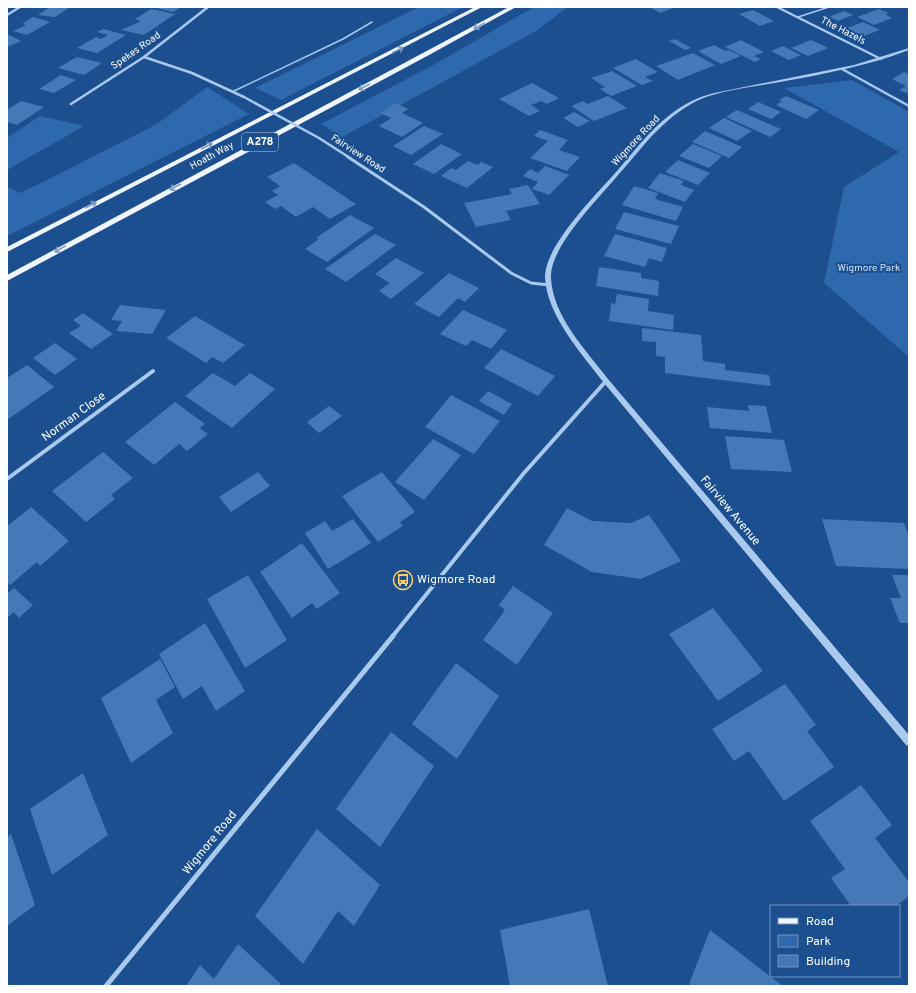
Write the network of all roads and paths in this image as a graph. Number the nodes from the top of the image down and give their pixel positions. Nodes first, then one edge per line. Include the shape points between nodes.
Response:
1 (20, 7) edge
2 (208, 7) edge
3 (479, 7) edge
4 (513, 7) edge
5 (777, 7) edge
6 (829, 7) edge
7 (7, 15) edge
8 (798, 17) junction
9 (372, 22) dead end
10 (909, 49) edge
11 (144, 57) junction
12 (881, 59) junction
13 (842, 69) junction
14 (234, 91) junction
15 (71, 104) dead end
16 (909, 106) edge
17 (7, 250) edge
18 (7, 278) edge
19 (549, 285) junction
20 (153, 371) dead end
21 (606, 381) junction
22 (7, 479) edge
23 (909, 742) edge
24 (106, 986) edge

1 - 7 street
2 - 11 street, Spekes Road
17 -> 3 main road, Hoath Way / A278
4 -> 18 main road, Hoath Way / A278
5 - 8 street, The Hazels
6 - 8 lane
8 - 12 street, The Hazels
9 - 14 lane via 343,39
10 - 12 street, Wigmore Road
11 - 14 street, Fairview Road via 169,64
11 - 15 street, Spekes Road
12 - 13 street, Wigmore Road
13 - 16 street
13 - 19 street, Wigmore Road via 723,91 700,98 677,112 648,137 571,229 551,261
14 - 19 street, Fairview Road, bridge via 319,138 424,207 516,276 531,283
19 - 21 street, Fairview Avenue via 567,328
20 - 22 street, Norman Close
21 - 23 street, Fairview Avenue
21 - 24 street, Wigmore Road via 524,473

